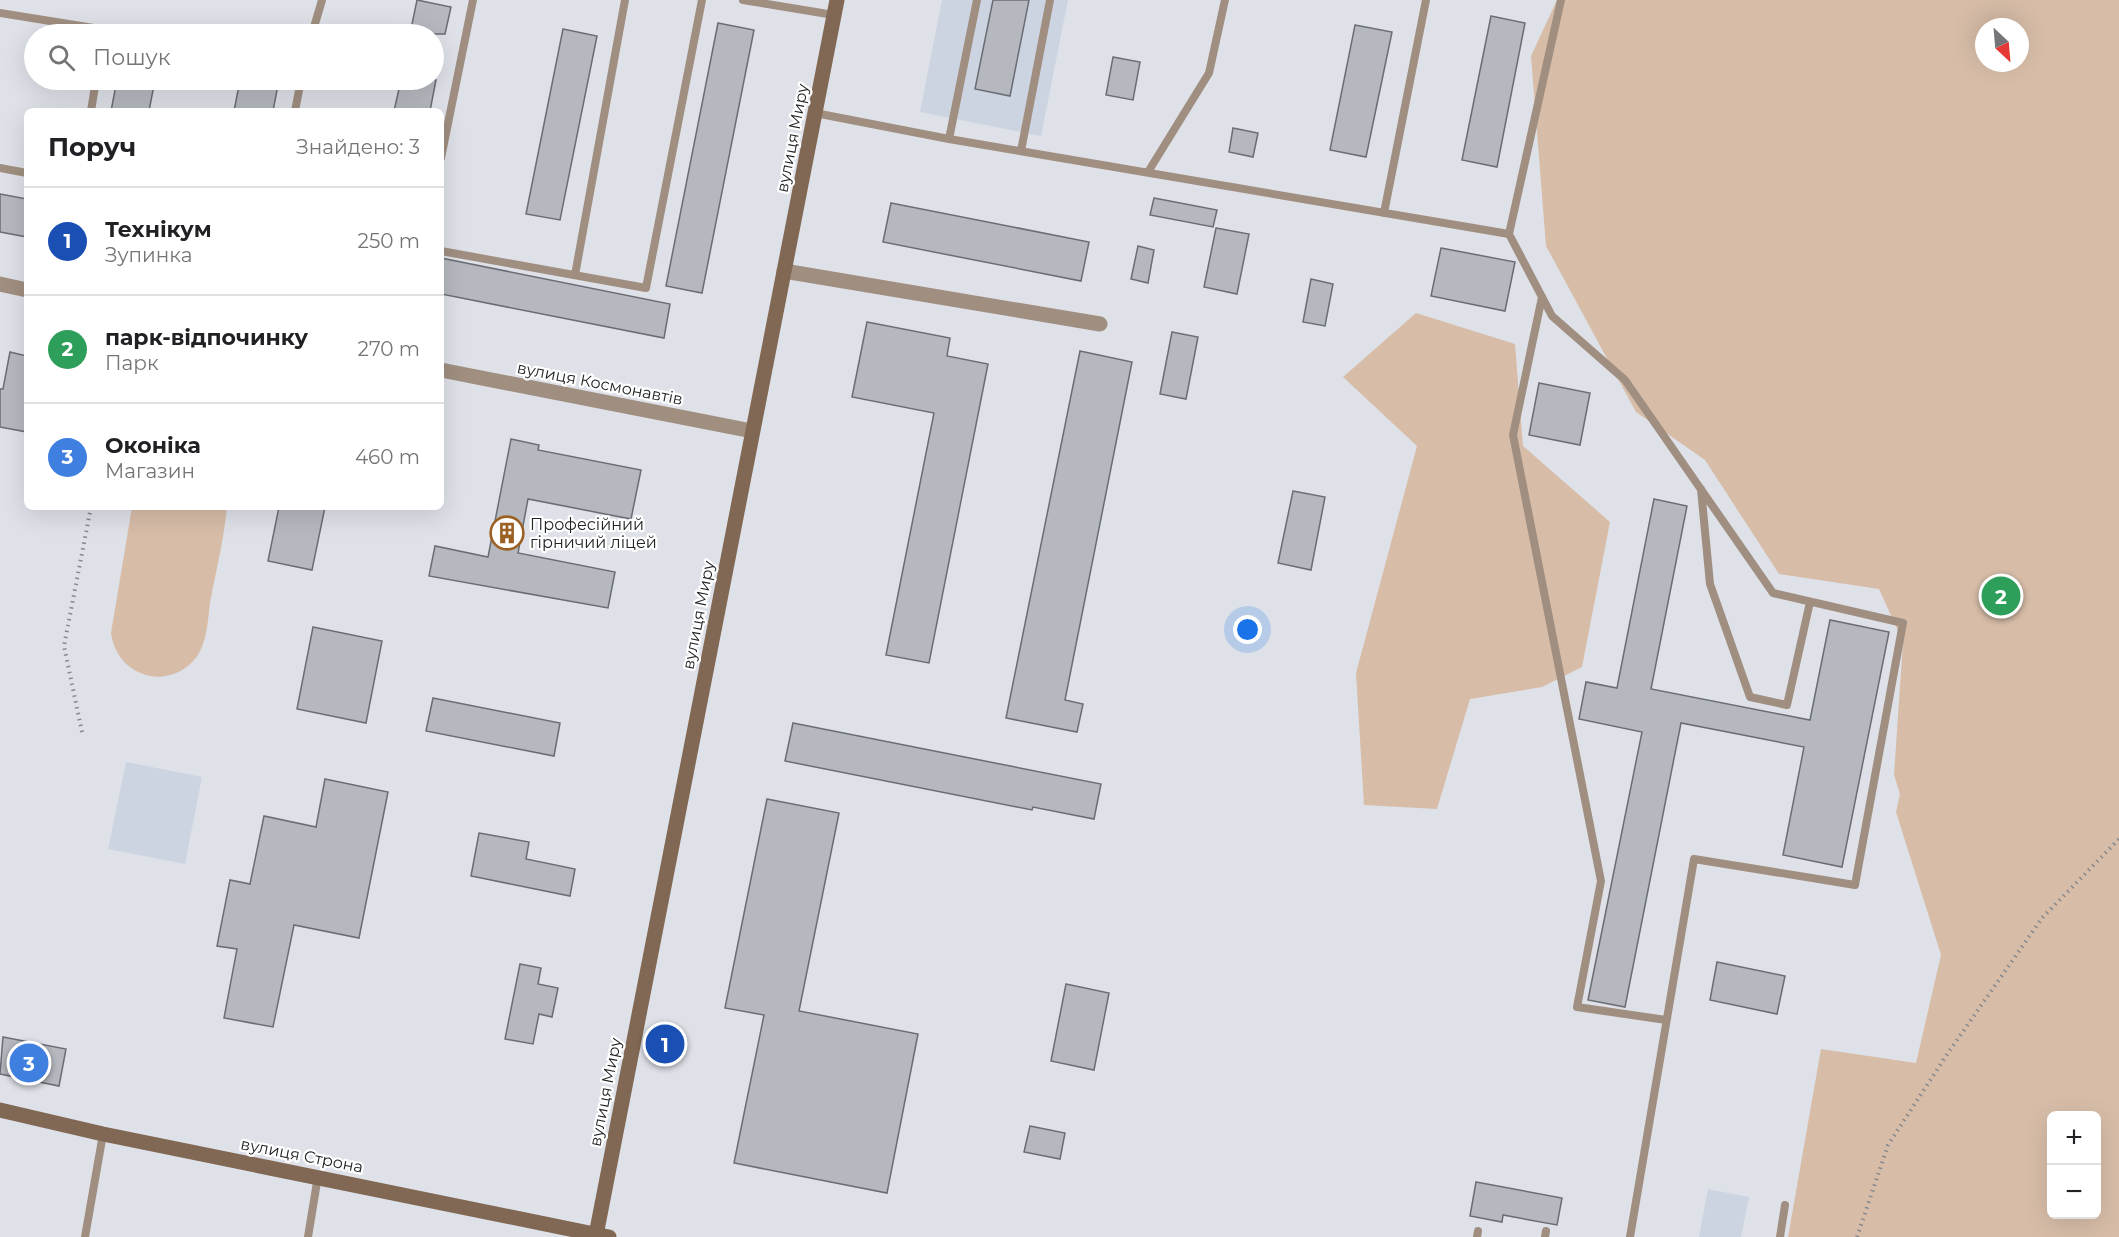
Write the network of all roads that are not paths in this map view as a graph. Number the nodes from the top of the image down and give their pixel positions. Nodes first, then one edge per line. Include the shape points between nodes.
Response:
1 (322, 0) edge
2 (473, 0) edge
3 (625, 0) edge
4 (702, 0) edge
5 (743, 0) edge
6 (977, 0) edge
7 (1050, 0) edge
8 (1225, 0) edge
9 (1426, 0) edge
10 (1561, 0) edge
11 (836, 8) edge
12 (0, 13) edge
13 (61, 24) edge
14 (315, 24) edge
15 (94, 90) edge
16 (299, 90) edge
17 (91, 108) edge
18 (296, 108) edge
19 (815, 112) junction
20 (949, 139) junction
21 (444, 143) edge
22 (1021, 151) junction
23 (0, 168) edge
24 (24, 172) edge
25 (1148, 172) junction
26 (1384, 213) junction
27 (1509, 234) junction
28 (444, 252) edge
29 (784, 271) junction
30 (575, 275) junction
31 (0, 284) edge
32 (24, 289) edge
33 (1542, 297) junction
34 (1100, 324) dead end
35 (444, 371) edge
36 (752, 431) junction
37 (1701, 489) junction
38 (1810, 602) junction
39 (1666, 1020) junction
40 (0, 1110) edge
41 (103, 1134) junction
42 (318, 1176) junction
43 (1785, 1205) dead end
44 (600, 1236) edge
45 (85, 1237) edge
46 (308, 1237) edge
47 (1630, 1237) edge
48 (1780, 1237) edge

1 - 14 lane
2 - 21 lane
3 - 30 lane
4 - 30 lane via 646,288
5 - 11 lane
6 - 20 lane
7 - 22 lane
8 - 25 lane via 1209,73
9 - 26 lane
10 - 27 lane
11 - 19 main road, вулиця Миру
12 - 13 lane
15 - 17 lane
16 - 18 lane
19 - 20 lane
19 - 29 main road, вулиця Миру
20 - 22 lane
22 - 25 lane
23 - 24 lane
25 - 26 lane
26 - 27 lane
27 - 33 lane
28 - 30 lane
29 - 34 street
29 - 36 main road, вулиця Миру
31 - 32 street
33 - 37 lane via 1552,316 1625,380
33 - 39 lane via 1513,435 1600,880 1577,1007
35 - 36 street, вулиця Космонавтів
36 - 44 main road, вулиця Миру
37 - 38 lane via 1773,593
37 - 38 lane via 1710,584 1750,697 1787,705
38 - 39 lane via 1903,623 1855,885 1694,859
39 - 47 lane
40 - 41 main road, вулиця Строна
41 - 42 main road, вулиця Строна
41 - 45 lane
42 - 44 main road, вулиця Строна
42 - 46 lane
43 - 48 lane

